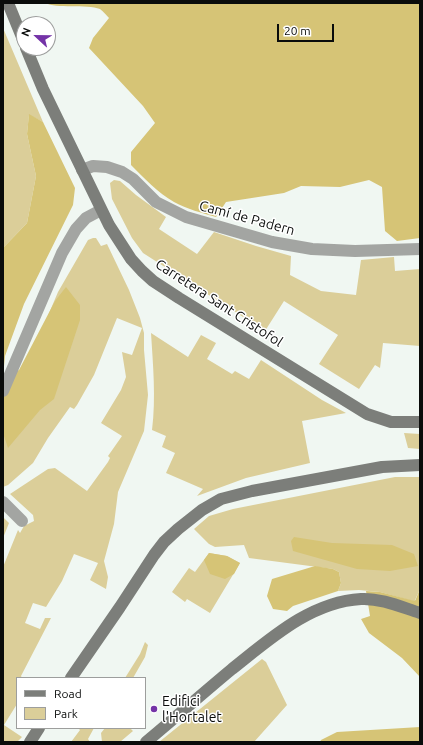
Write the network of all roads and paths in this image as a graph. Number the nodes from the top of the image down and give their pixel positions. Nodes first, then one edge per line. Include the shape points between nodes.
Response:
1 (8, 3) edge
2 (16, 22) edge
3 (29, 56) edge
4 (82, 170) junction
5 (101, 210) junction
6 (420, 249) edge
7 (3, 391) edge
8 (420, 422) edge
9 (420, 465) edge
10 (3, 502) edge
11 (22, 521) dead end
12 (420, 613) edge
13 (72, 677) edge
14 (38, 729) edge
15 (30, 742) edge
16 (146, 742) edge

1 - 2 main road
3 - 4 main road, Carretera Sant Cristofol
4 - 5 main road, Carretera Sant Cristofol
4 - 6 street, Camí de Padern via 92,166 122,172 133,179 156,202 186,217 272,242 312,249
5 - 7 street via 86,218 76,229 62,253
5 - 8 main road, Carretera Sant Cristofol via 131,259 160,285 367,414 391,422
9 - 13 main road via 382,467 252,491 221,500 202,510 164,542
10 - 11 street
12 - 16 main road via 377,600 362,599 336,603 309,614 261,646
14 - 15 main road

